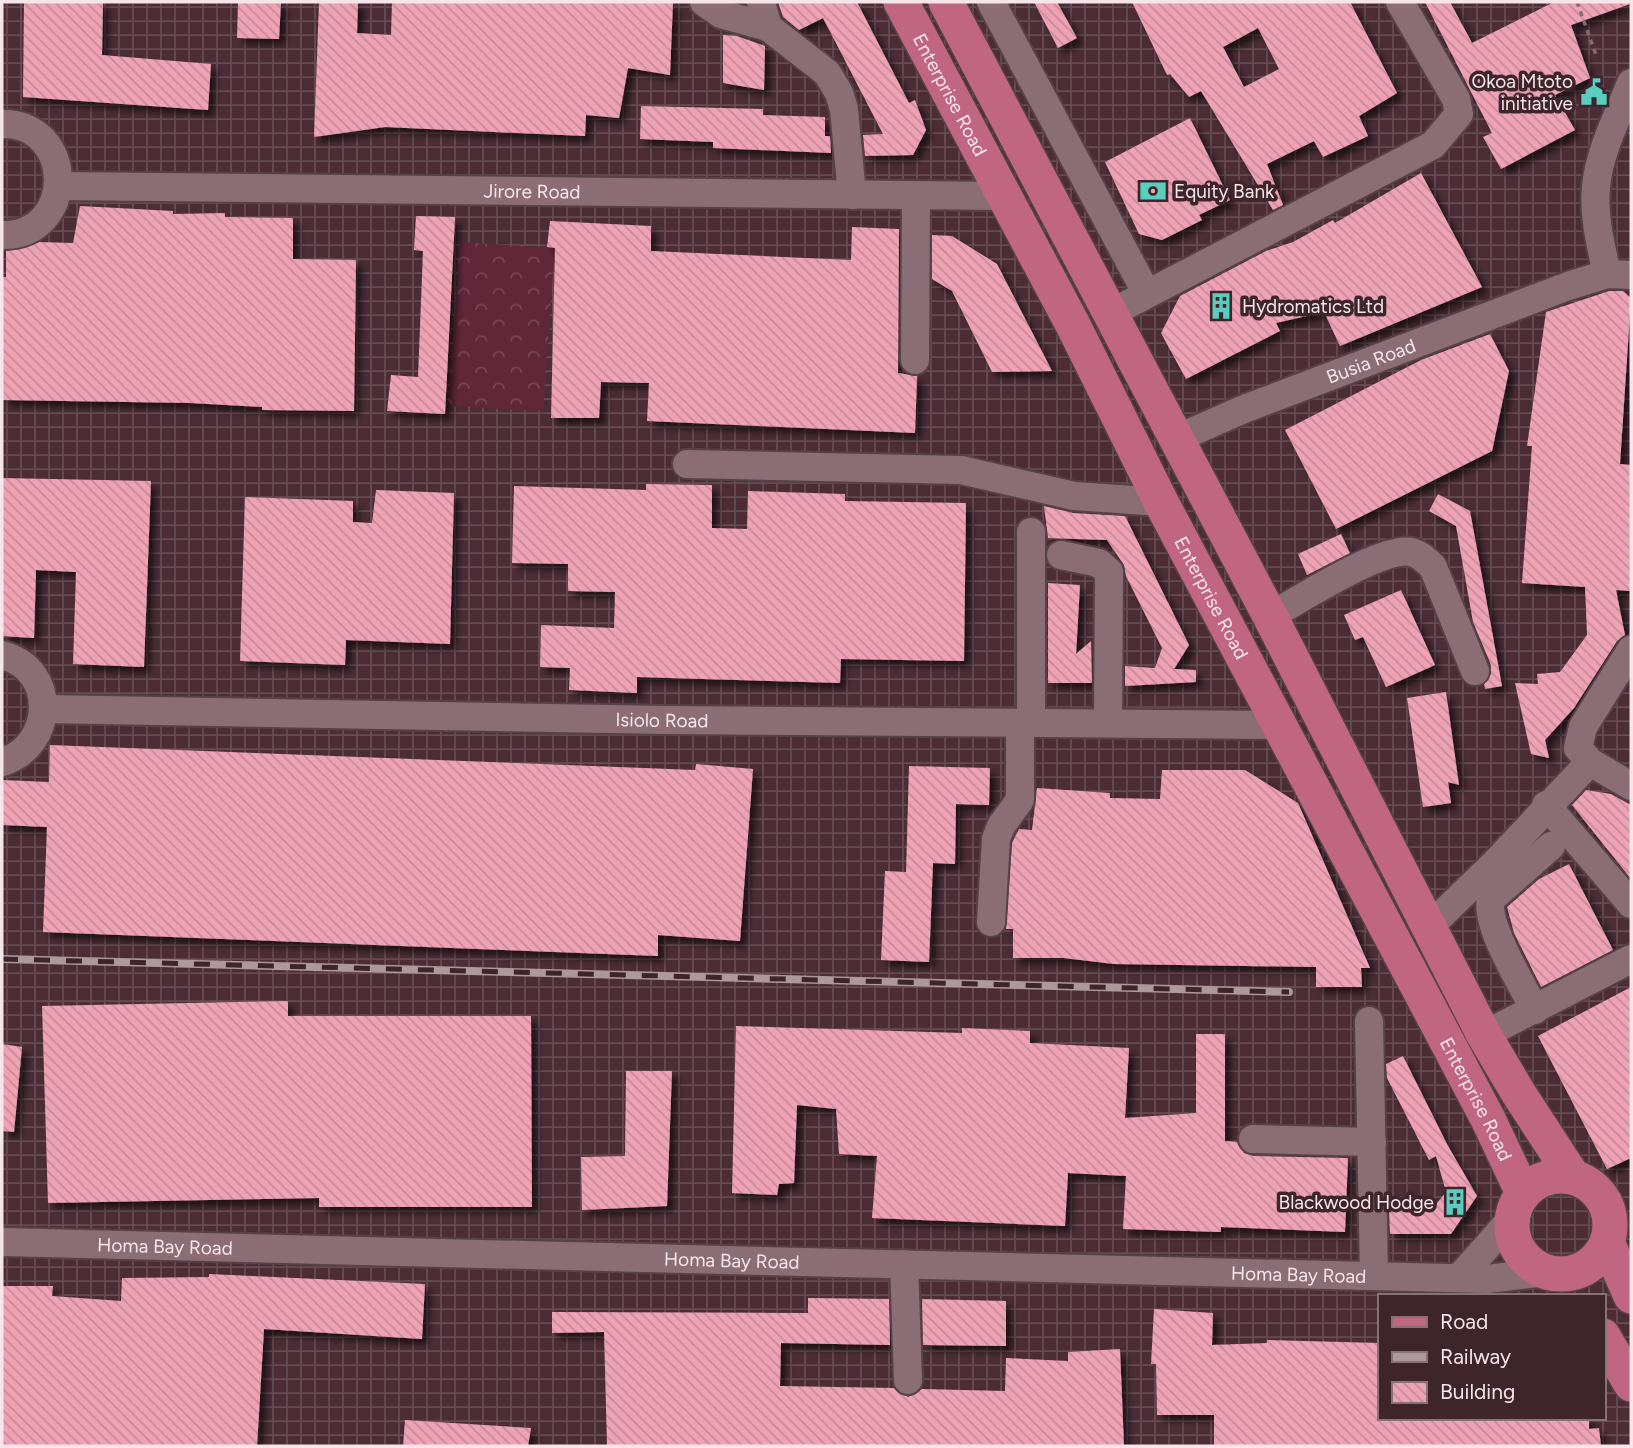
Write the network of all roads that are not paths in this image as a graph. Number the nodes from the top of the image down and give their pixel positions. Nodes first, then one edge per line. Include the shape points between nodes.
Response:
1 (704, 2) edge
2 (901, 2) edge
3 (946, 2) edge
4 (991, 2) edge
5 (1400, 2) edge
6 (765, 14) edge
7 (1631, 83) edge
8 (2, 124) edge
9 (58, 186) junction
10 (852, 195) junction
11 (916, 195) junction
12 (1005, 196) junction
13 (2, 235) edge
14 (1619, 274) edge
15 (1147, 294) junction
16 (1111, 313) junction
17 (915, 360) dead end
18 (1176, 439) junction
19 (687, 464) dead end
20 (1161, 502) junction
21 (1031, 532) dead end
22 (1061, 555) dead end
23 (1275, 626) junction
24 (1242, 650) junction
25 (1631, 650) edge
26 (2, 655) edge
27 (1475, 671) dead end
28 (44, 709) junction
29 (1026, 723) junction
30 (1108, 723) junction
31 (1281, 725) junction
32 (2, 762) edge
33 (1590, 762) junction
34 (1631, 786) edge
35 (1546, 805) junction
36 (1551, 846) dead end
37 (1631, 904) edge
38 (991, 922) dead end
39 (1429, 927) junction
40 (1631, 959) edge
41 (1535, 1010) junction
42 (1369, 1021) dead end
43 (1484, 1035) junction
44 (1253, 1139) dead end
45 (1372, 1142) junction
46 (1573, 1177) junction
47 (1517, 1206) junction
48 (1607, 1241) junction
49 (2, 1242) edge
50 (904, 1264) junction
51 (1374, 1275) junction
52 (1460, 1278) junction
53 (1560, 1281) edge
54 (1428, 1286) edge
55 (1629, 1286) edge
56 (1605, 1338) edge
57 (908, 1380) dead end
58 (1631, 1384) edge

1 - 6 lane via 720,14
2 - 12 main road, Enterprise Road
3 - 16 main road, Enterprise Road
4 - 15 lane
5 - 15 lane via 1449,82 1459,114 1433,145
6 - 10 lane via 827,73 839,93
7 - 14 lane via 1596,186 1596,220
8 - 9 lane via 20,127 42,140 56,161
9 - 10 lane, Jirore Road
9 - 13 lane via 43,219 21,232
10 - 11 lane, Jirore Road
11 - 12 lane, Jirore Road
11 - 17 lane
12 - 20 main road, Enterprise Road
14 - 18 lane, Busia Road via 1568,286
15 - 16 lane
16 - 18 main road, Enterprise Road
18 - 23 main road, Enterprise Road
19 - 20 lane via 961,470 1074,496
20 - 24 main road, Enterprise Road
21 - 29 lane
22 - 30 lane via 1099,563 1109,572
23 - 24 main road
23 - 27 lane via 1374,560 1411,552 1433,568
23 - 39 main road, Enterprise Road
24 - 31 main road, Enterprise Road
25 - 33 lane via 1578,738 1578,748
26 - 28 lane via 17,661 34,677
28 - 29 lane, Isiolo Road
28 - 32 lane via 33,742
29 - 30 lane, Isiolo Road
29 - 38 lane via 1020,800 996,839
30 - 31 lane, Isiolo Road
31 - 47 main road, Enterprise Road via 1488,1119
33 - 34 lane
33 - 35 lane
35 - 37 lane
35 - 39 lane
36 - 41 lane via 1491,899 1489,906 1494,926
39 - 43 main road, Enterprise Road
40 - 41 lane
41 - 43 lane
42 - 45 lane
43 - 46 main road, Enterprise Road
44 - 45 lane
45 - 51 lane
46 - 47 main road via 1546,1178
46 - 48 main road, Enterprise Road via 1597,1191 1607,1207
47 - 52 lane
47 - 53 main road, Enterprise Road via 1516,1245 1534,1266
48 - 53 main road via 1594,1262
48 - 55 main road, Enterprise Road
49 - 50 lane, Homa Bay Road
50 - 51 lane, Homa Bay Road
50 - 57 lane
51 - 54 lane, Homa Bay Road
52 - 53 lane, Homa Bay Road
52 - 54 lane, Homa Bay Road
56 - 58 main road

